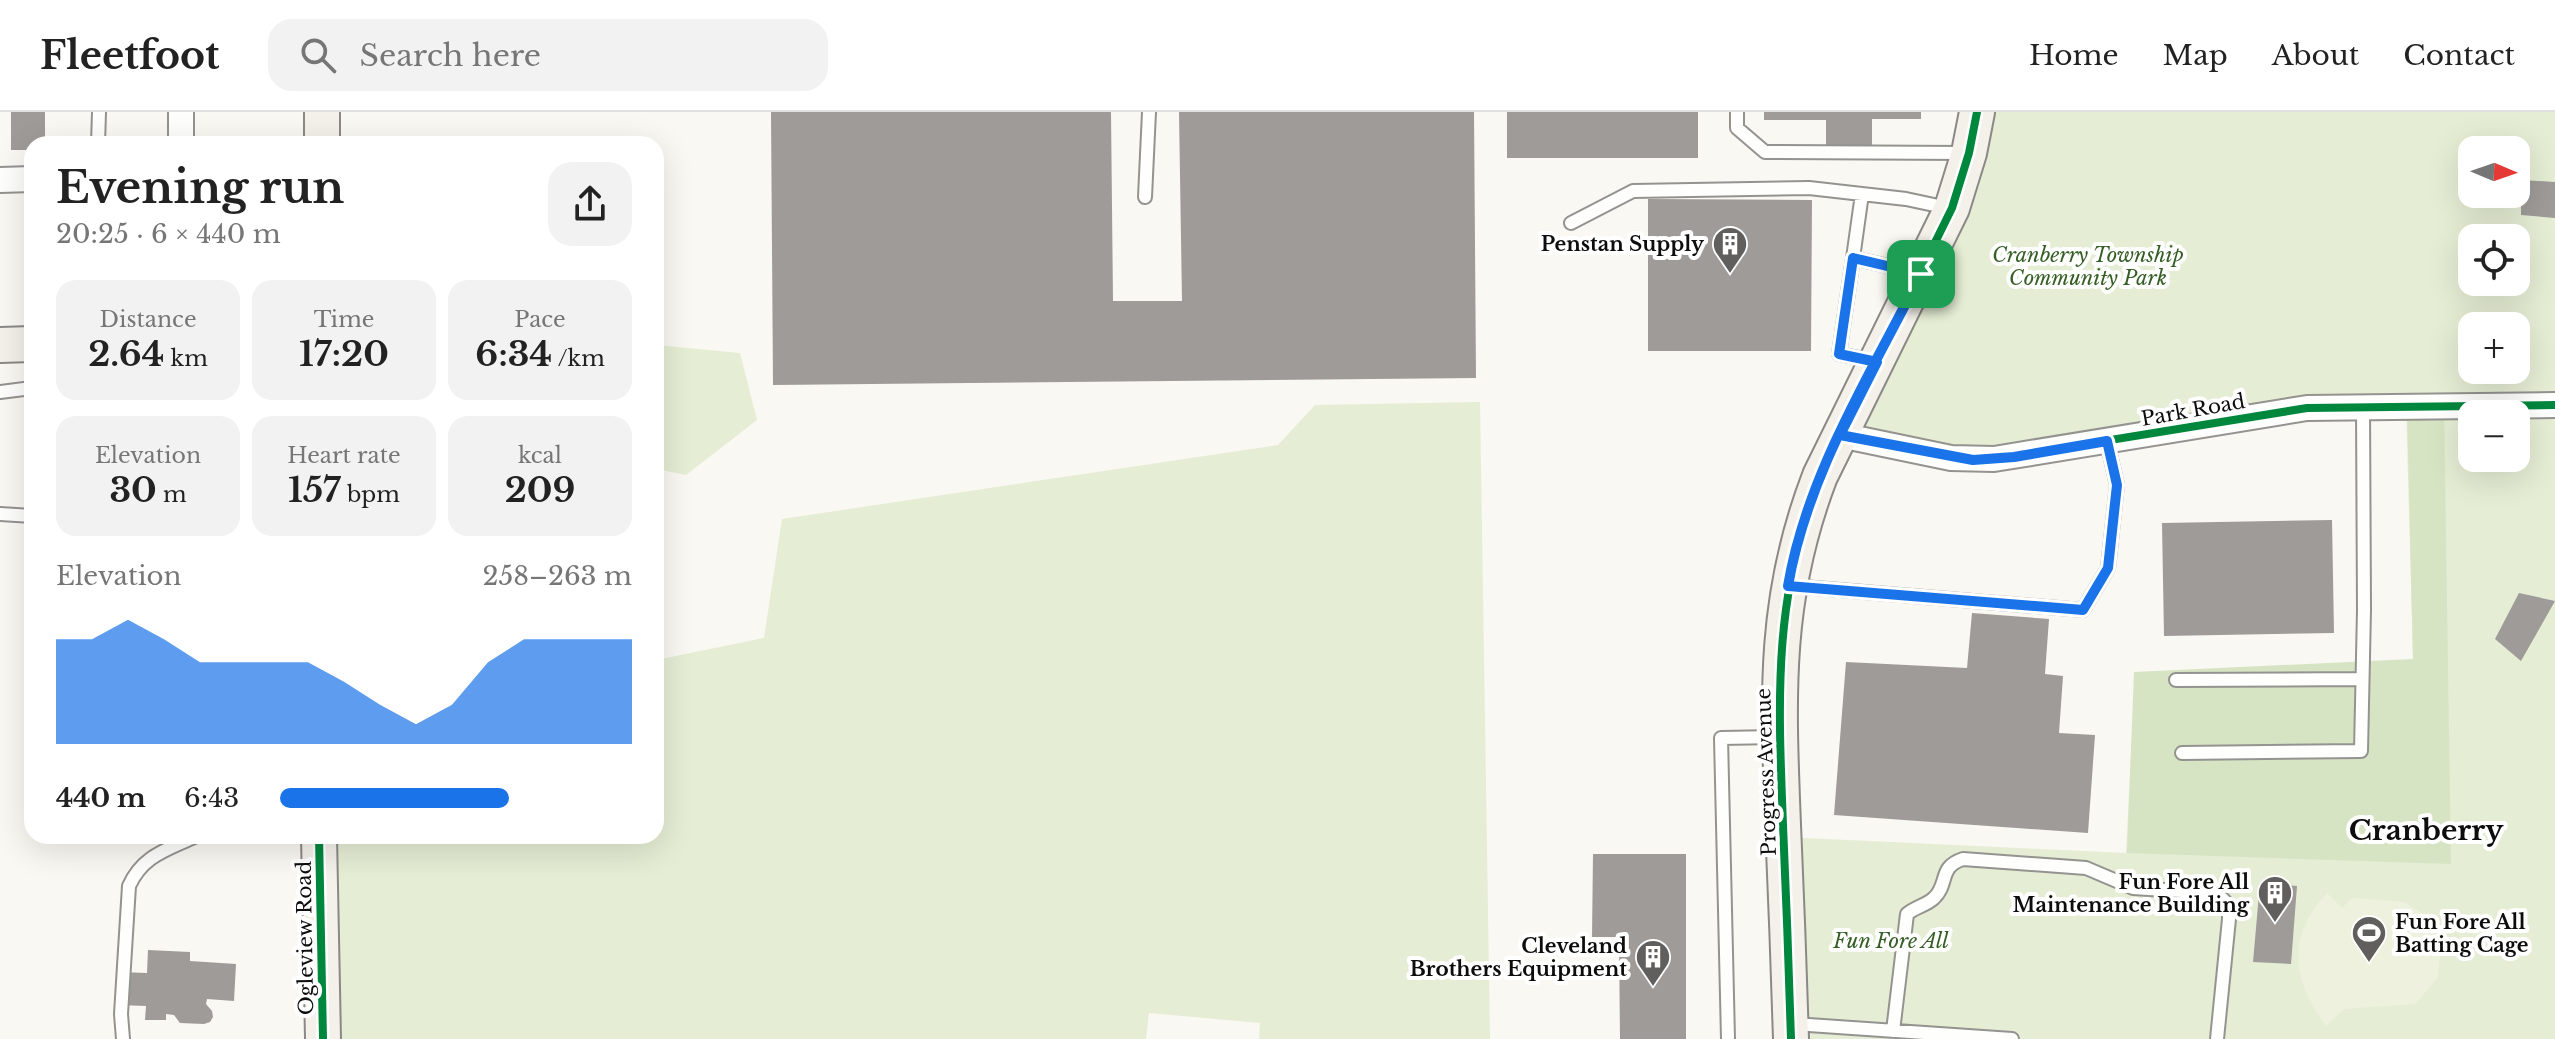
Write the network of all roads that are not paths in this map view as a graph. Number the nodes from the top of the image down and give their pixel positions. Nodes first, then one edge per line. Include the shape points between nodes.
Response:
1 (99, 112) edge
2 (181, 112) edge
3 (322, 112) edge
4 (1149, 112) edge
5 (1737, 112) edge
6 (1977, 112) edge
7 (98, 136) edge
8 (181, 136) edge
9 (322, 136) edge
10 (1969, 153) junction
11 (24, 179) edge
12 (0, 180) edge
13 (1862, 194) junction
14 (1145, 197) dead end
15 (1952, 208) junction
16 (1571, 223) dead end
17 (1853, 258) junction
18 (1921, 274) junction
19 (24, 344) edge
20 (0, 345) edge
21 (1877, 362) junction
22 (24, 389) edge
23 (0, 392) edge
24 (2555, 405) edge
25 (2363, 406) junction
26 (1840, 435) junction
27 (2107, 441) junction
28 (0, 514) edge
29 (24, 516) edge
30 (1788, 586) junction
31 (2362, 679) junction
32 (2176, 680) dead end
33 (1780, 737) junction
34 (2182, 753) dead end
35 (179, 844) edge
36 (319, 844) edge
37 (1791, 1031) edge
38 (1893, 1031) junction
39 (123, 1039) edge
40 (323, 1039) edge
41 (1728, 1039) edge
42 (2012, 1039) edge
43 (2217, 1039) edge

1 - 7 lane
2 - 8 street
3 - 9 street
4 - 14 lane
5 - 10 lane via 1737,128 1765,152
6 - 10 street, Progress Avenue
10 - 15 street, Progress Avenue
11 - 12 street
13 - 15 lane
13 - 16 lane via 1809,188 1633,191
13 - 17 lane
15 - 18 street, Progress Avenue
17 - 18 lane
17 - 21 lane via 1839,354
18 - 21 street, Progress Avenue
19 - 20 street
21 - 26 street, Progress Avenue
22 - 23 lane
24 - 25 street, Park Road
25 - 27 street, Park Road via 2289,410
25 - 31 lane
26 - 27 street, Park Road via 1973,460
26 - 30 street, Progress Avenue via 1808,507
27 - 30 lane via 2117,485 2108,568 2083,610
28 - 29 lane
30 - 33 street, Progress Avenue via 1779,674
31 - 32 lane
31 - 34 lane via 2361,751
33 - 37 street, Progress Avenue
33 - 41 lane via 1721,738
35 - 39 lane via 136,869 129,886
36 - 40 street, Ogleview Road
37 - 38 lane
38 - 42 lane
38 - 43 lane via 1907,914 1931,901 1953,862 1963,859 2086,868 2133,888 2214,893 2224,899 2229,919

